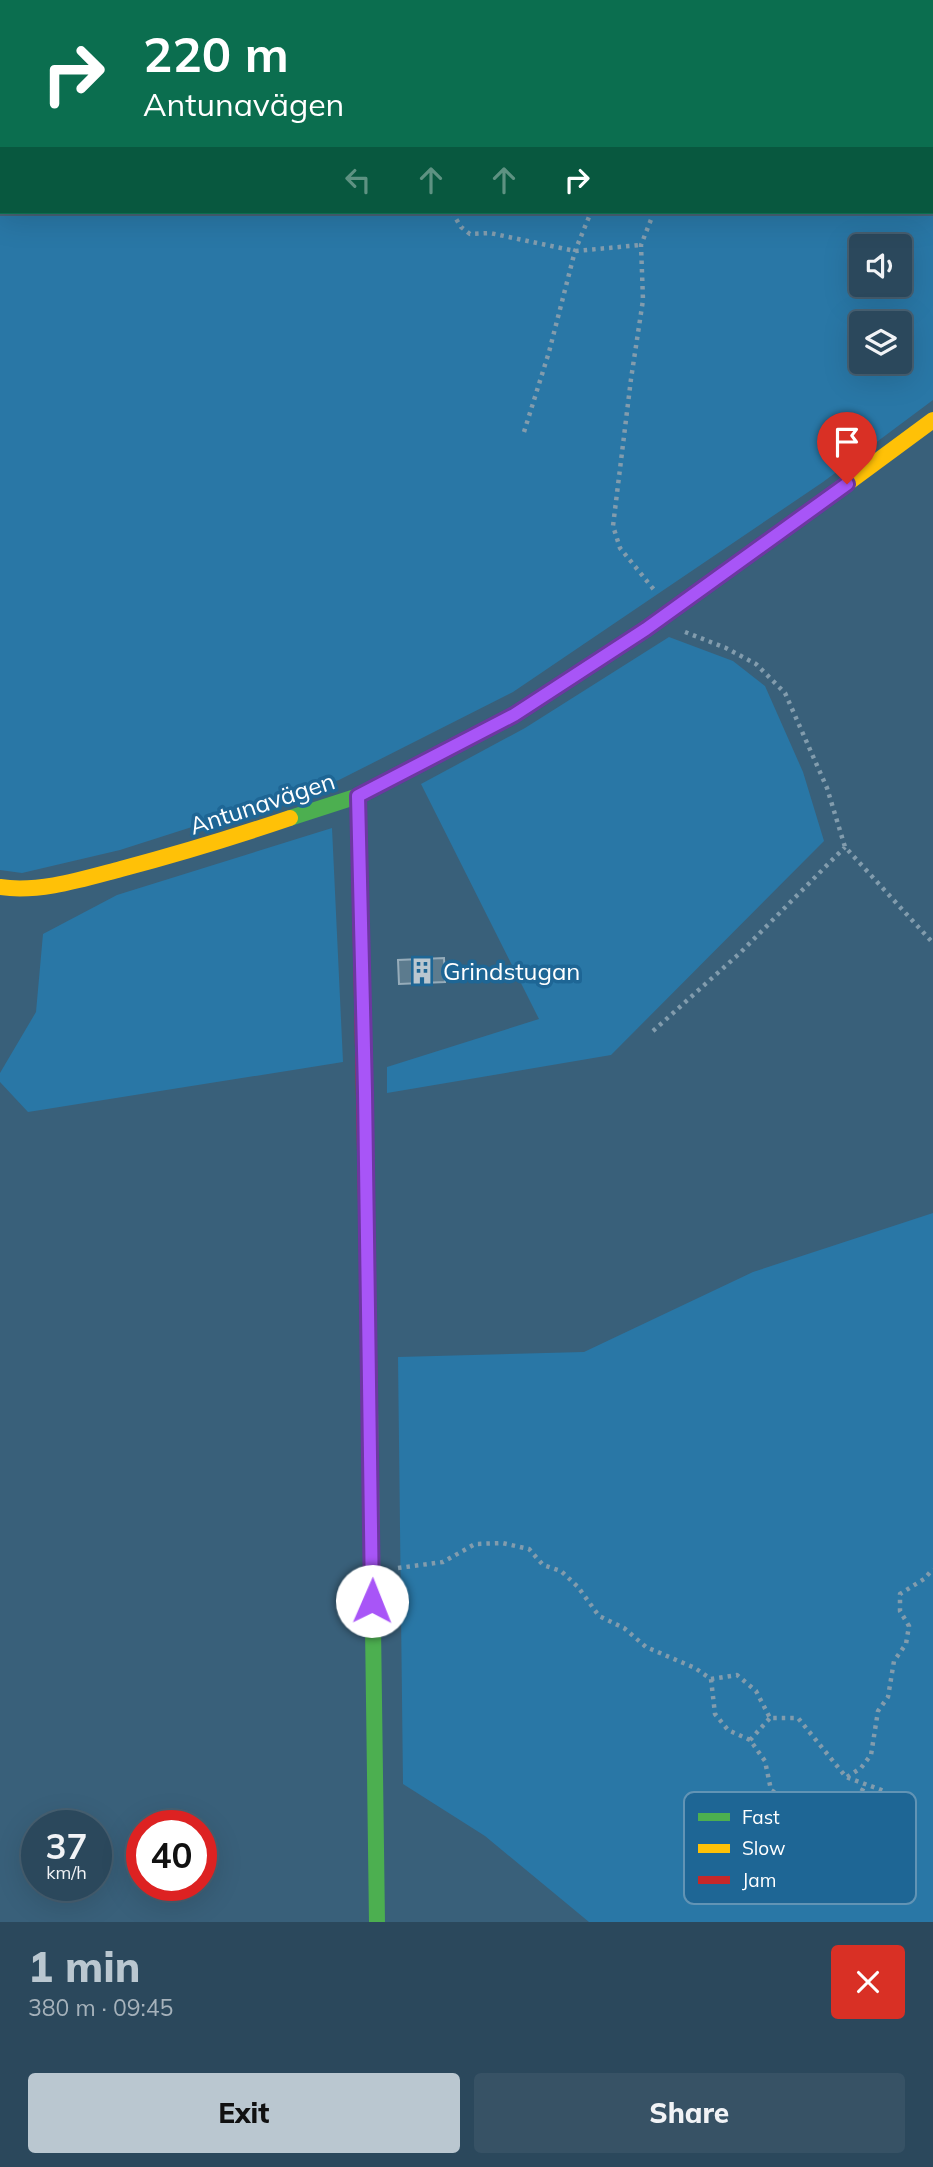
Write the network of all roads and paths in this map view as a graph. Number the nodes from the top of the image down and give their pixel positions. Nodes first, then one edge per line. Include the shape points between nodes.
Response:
1 (453, 214) edge
2 (590, 214) edge
3 (653, 214) edge
4 (641, 245) junction
5 (575, 251) junction
6 (933, 420) edge
7 (524, 432) dead end
8 (666, 615) junction
9 (358, 796) junction
10 (845, 847) junction
11 (0, 887) edge
12 (933, 943) edge
13 (653, 1031) dead end
14 (933, 1569) edge
15 (373, 1572) junction
16 (710, 1679) junction
17 (770, 1718) junction
18 (750, 1740) junction
19 (846, 1777) junction
20 (865, 1785) junction
21 (884, 1791) dead end
22 (774, 1792) edge
23 (861, 1792) edge
24 (377, 1922) edge

1 - 5 path via 470,234 490,233
2 - 5 path
3 - 4 path
4 - 5 path
4 - 8 path via 643,300 613,526 620,548
5 - 7 path
6 - 8 street, Antunavägen
8 - 9 street, Antunavägen via 514,715
8 - 10 path via 688,634 756,664 785,693 827,789
9 - 11 street, Antunavägen via 194,850 84,879 19,890
9 - 15 street
10 - 12 path
10 - 13 path via 740,953
14 - 19 path via 900,1594 900,1611 909,1626 906,1644 894,1661 888,1696 878,1711 871,1755
15 - 16 path via 443,1562 475,1544 529,1549 543,1565 561,1571 578,1587 599,1616 624,1628 646,1647
15 - 24 street
16 - 17 path via 737,1675 756,1691
16 - 18 path via 715,1714 728,1730
17 - 18 path
17 - 19 path via 798,1718
18 - 22 path via 765,1761
19 - 20 path
20 - 21 path
20 - 23 path

